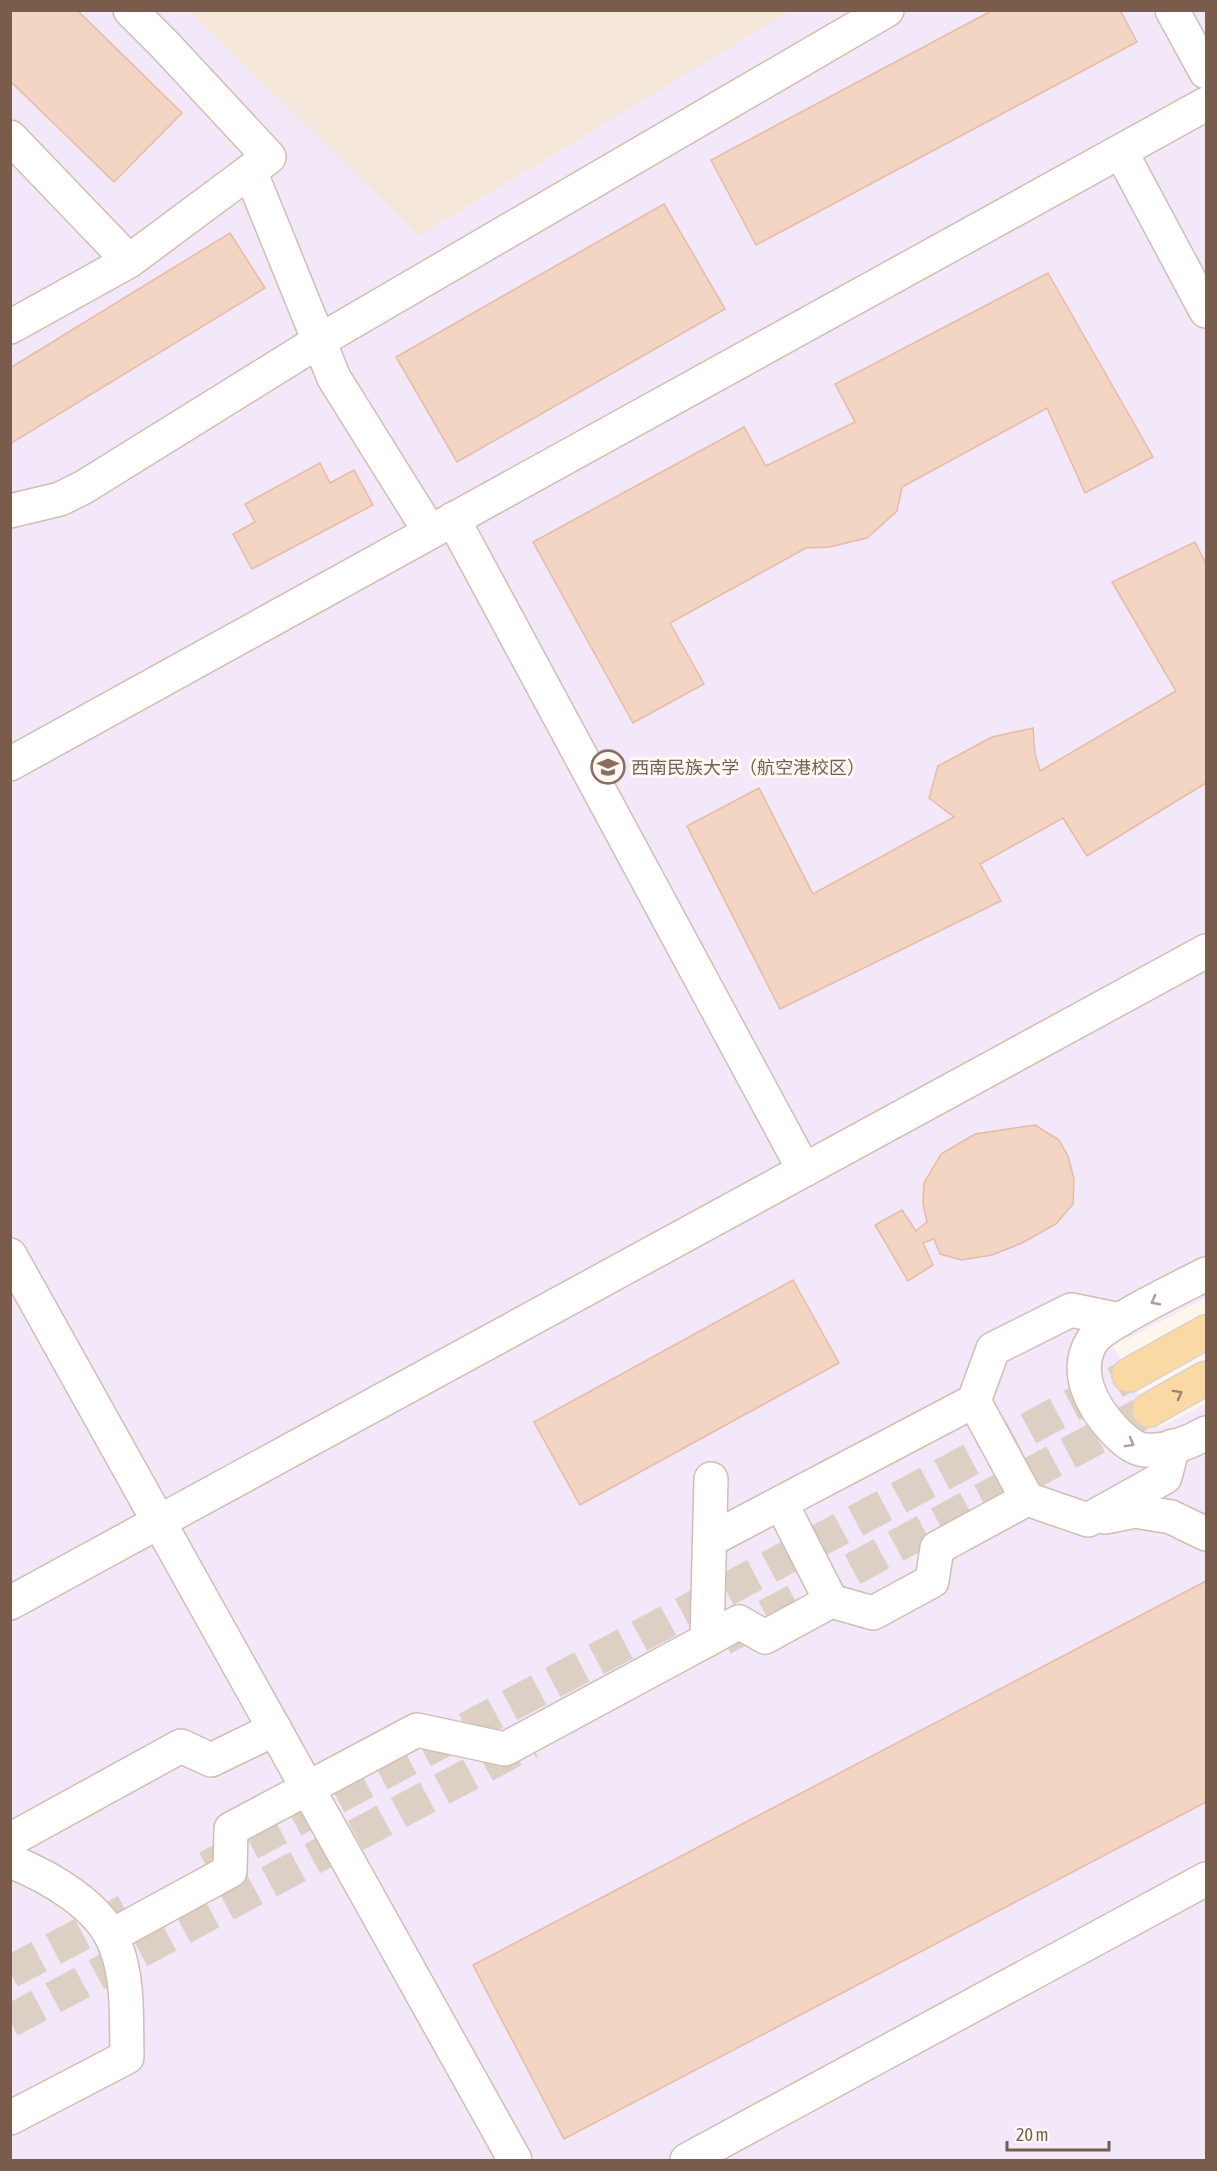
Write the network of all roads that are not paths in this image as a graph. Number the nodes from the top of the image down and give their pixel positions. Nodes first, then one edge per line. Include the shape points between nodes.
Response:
1 (130, 10) edge
2 (887, 10) edge
3 (1172, 10) edge
4 (1206, 72) edge
5 (1206, 104) edge
6 (10, 137) edge
7 (1121, 152) junction
8 (250, 171) junction
9 (129, 261) junction
10 (1206, 311) edge
11 (10, 327) edge
12 (319, 341) junction
13 (10, 511) edge
14 (441, 526) junction
15 (10, 764) edge
16 (1206, 951) edge
17 (804, 1170) junction
18 (10, 1256) edge
19 (1206, 1274) edge
20 (1120, 1320) junction
21 (1206, 1332) edge
22 (1129, 1375) tunnel mouth
23 (1206, 1378) edge
24 (974, 1401) junction
25 (1149, 1410) tunnel mouth
26 (1206, 1433) edge
27 (1173, 1446) junction
28 (711, 1479) dead end
29 (1027, 1499) junction
30 (781, 1503) junction
31 (1088, 1520) junction
32 (159, 1522) junction
33 (1206, 1534) edge
34 (710, 1540) junction
35 (831, 1601) junction
36 (10, 1603) edge
37 (707, 1640) junction
38 (275, 1729) junction
39 (307, 1788) junction
40 (10, 1840) edge
41 (17, 1869) edge
42 (1204, 1887) edge
43 (111, 1936) junction
44 (10, 2118) edge
45 (515, 2160) edge
46 (687, 2160) edge

1 - 8 street via 269,157
2 - 12 street
3 - 4 street
5 - 7 street
6 - 9 street
7 - 10 street
7 - 14 street
8 - 9 street
8 - 12 street
9 - 11 street
12 - 13 street via 84,488 60,499
12 - 14 street via 334,378
14 - 15 street
14 - 17 street
16 - 17 street
17 - 32 street
18 - 32 street
19 -> 20 street
20 - 24 street via 1071,1310 993,1349
20 -> 27 street via 1093,1339 1085,1357 1086,1386 1093,1404 1124,1441 1144,1450
21 - 22 main road
25 -> 23 main road
24 - 29 street
24 - 30 street
26 - 27 street
27 - 31 street via 1165,1477
28 - 34 street
29 - 31 street
29 - 35 street via 938,1548 932,1581 873,1613
30 - 34 street
30 - 35 street
31 - 33 street via 1135,1511 1171,1517
32 - 36 street
32 - 38 street
34 - 37 street
35 - 37 street via 765,1637 739,1622
37 - 39 street via 505,1749 417,1730
38 - 39 street
38 - 40 street via 211,1760 181,1746
39 - 43 street via 231,1829 230,1871
39 - 45 street
41 - 43 street via 63,1888 89,1908
42 - 46 street
43 - 44 street via 125,1986 127,2057

